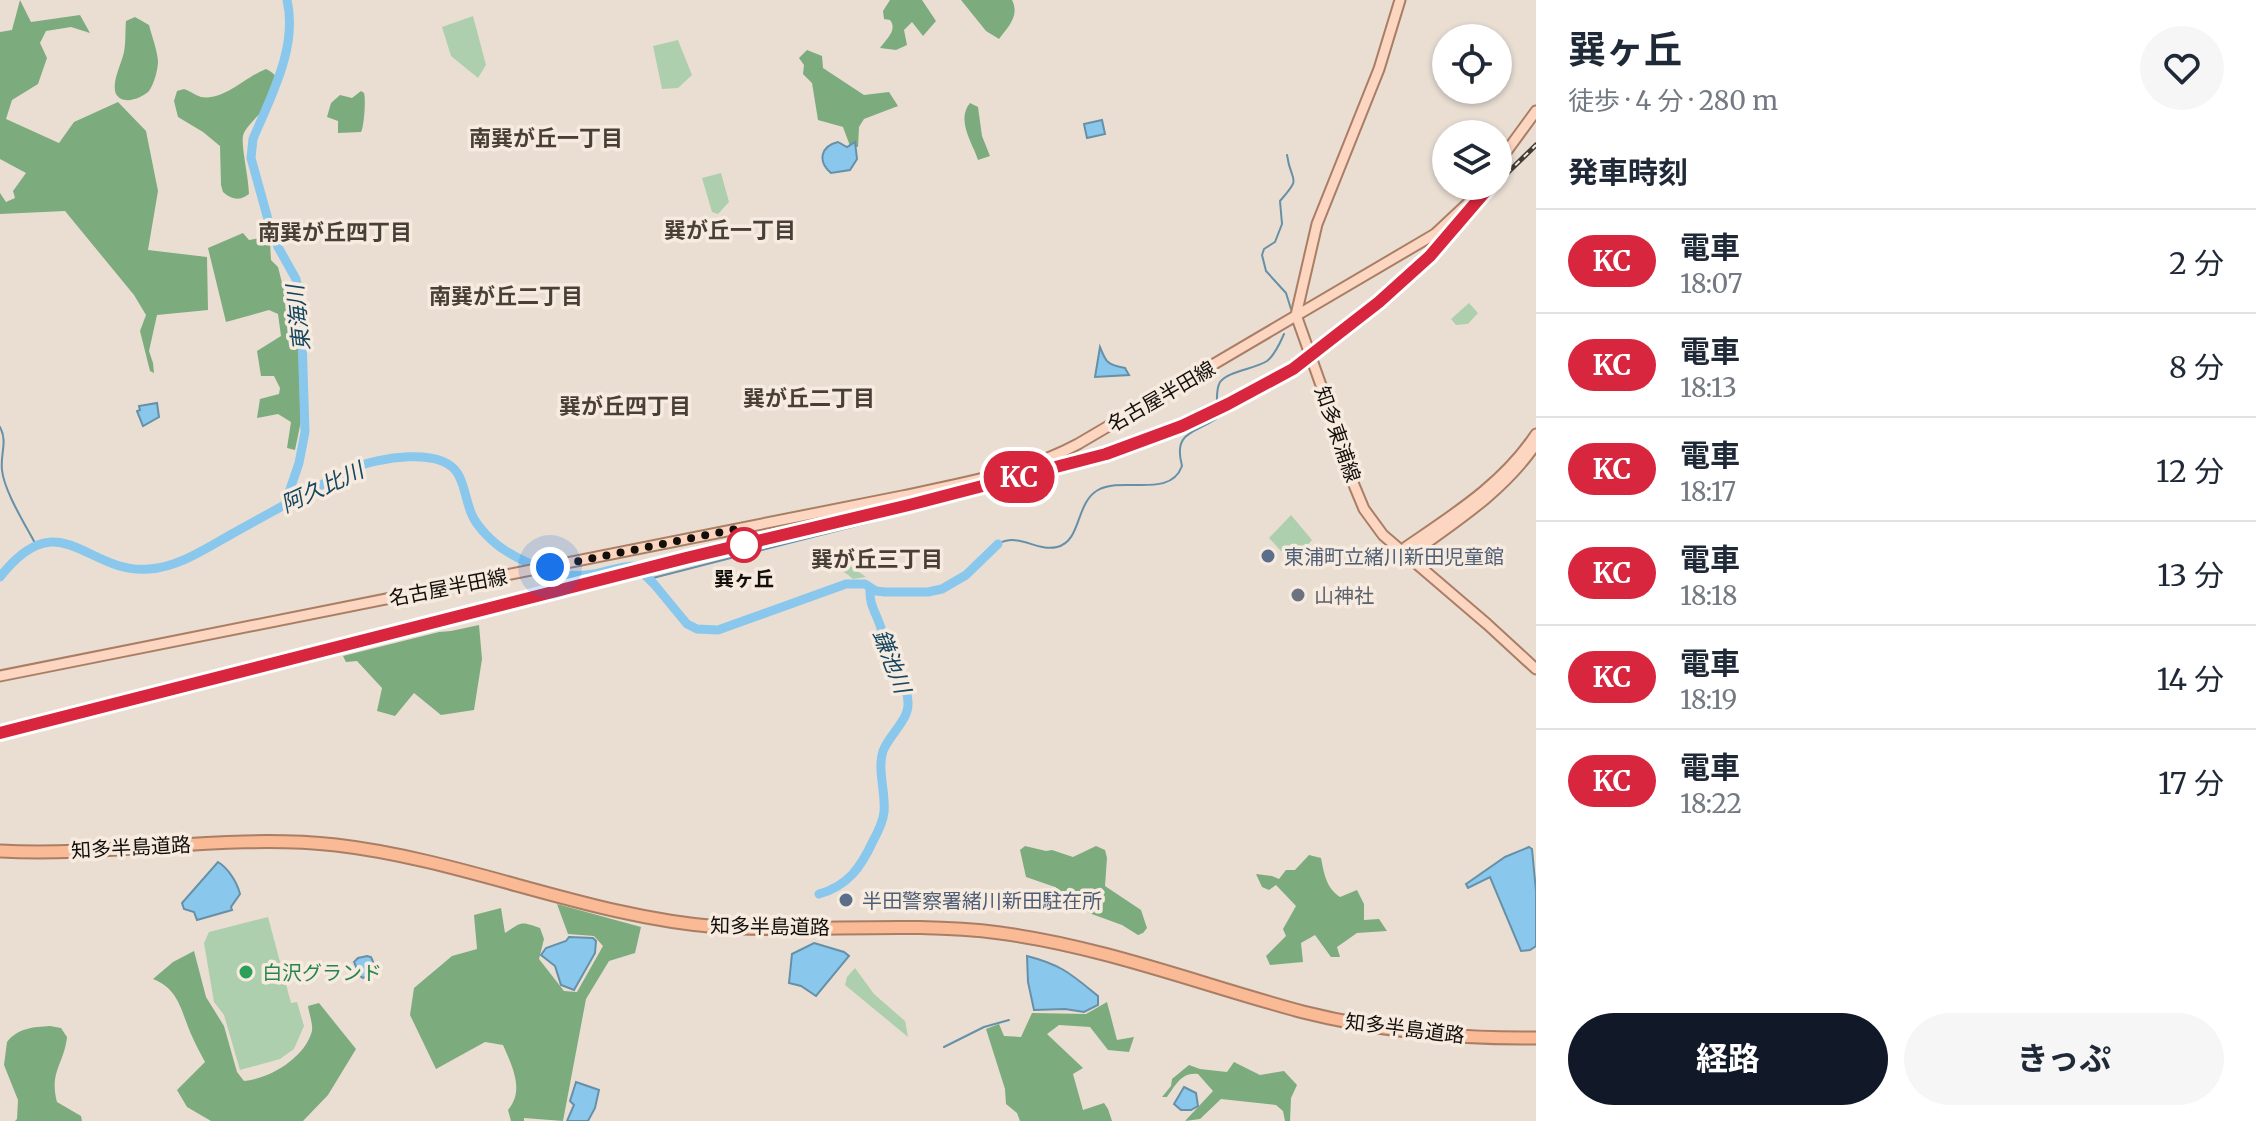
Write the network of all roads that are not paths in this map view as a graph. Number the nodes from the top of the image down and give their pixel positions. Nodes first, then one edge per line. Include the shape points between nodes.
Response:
1 (1400, 0) edge
2 (1536, 111) edge
3 (1512, 144) edge
4 (1470, 200) edge
5 (1296, 315) junction
6 (1536, 434) edge
7 (1536, 444) edge
8 (1404, 554) junction
9 (1536, 669) edge
10 (0, 676) edge
11 (0, 844) edge
12 (0, 851) edge
13 (766, 925) junction
14 (788, 925) junction
15 (1536, 1031) edge
16 (1536, 1038) edge

1 - 5 main road via 1317,224
2 - 3 main road
4 - 5 main road, 名古屋半田線 via 1435,234
5 - 8 main road, 知多東浦線 via 1364,509
5 - 10 main road, 名古屋半田線 via 1058,455 983,478
6 - 8 main road via 1495,483 1406,547
7 - 8 main road via 1479,505
8 - 9 main road, 知多東浦線
11 - 13 highway, 知多半島道路 via 242,834 336,838 438,857 644,910
12 - 13 highway, 知多半島道路 via 242,841 335,845 437,864 644,917 719,927
13 - 14 highway, 知多半島道路
14 - 15 highway, 知多半島道路 via 929,921 1042,932 1357,1016 1447,1029
14 - 16 highway, 知多半島道路 via 998,933 1109,954 1356,1023 1446,1036

